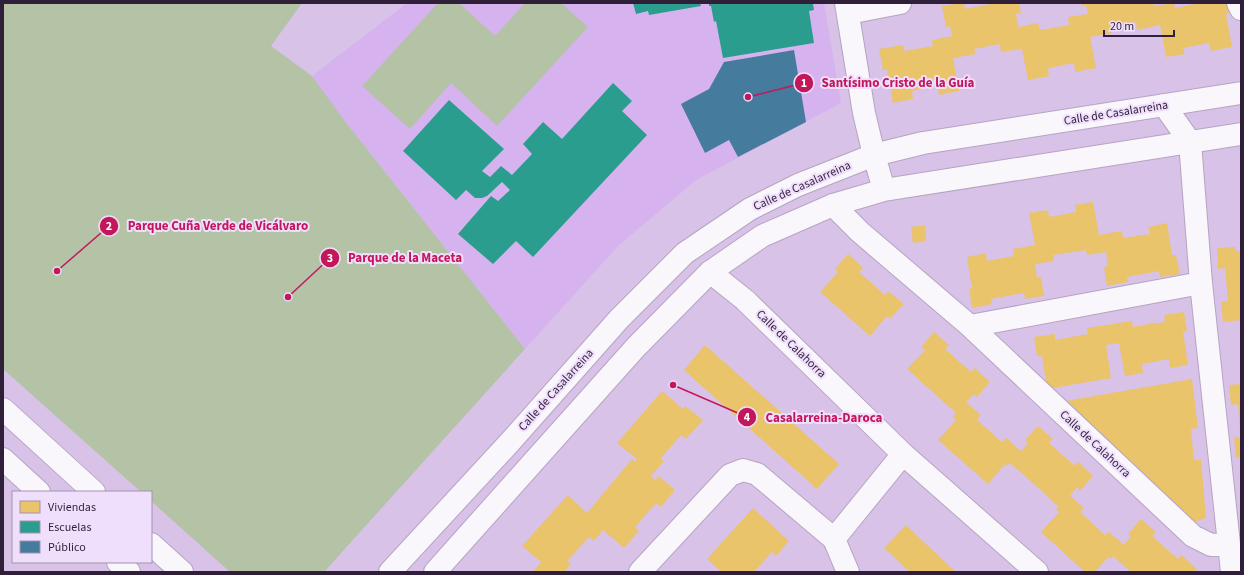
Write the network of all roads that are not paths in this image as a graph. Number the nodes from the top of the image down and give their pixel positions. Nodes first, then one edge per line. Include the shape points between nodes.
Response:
1 (900, 3) edge
2 (1238, 3) edge
3 (847, 8) edge
4 (1241, 9) edge
5 (1241, 93) edge
6 (1164, 105) junction
7 (1241, 134) edge
8 (1190, 142) junction
9 (874, 155) junction
10 (884, 190) junction
11 (833, 205) junction
12 (685, 253) junction
13 (710, 272) junction
14 (1201, 283) junction
15 (970, 326) junction
16 (3, 409) edge
17 (903, 454) junction
18 (3, 459) edge
19 (39, 491) edge
20 (93, 491) edge
21 (834, 539) junction
22 (1228, 544) junction
23 (152, 545) edge
24 (119, 563) edge
25 (129, 572) edge
26 (182, 572) edge
27 (390, 572) edge
28 (435, 572) edge
29 (640, 572) edge
30 (848, 572) edge
31 (1037, 572) edge
32 (1232, 572) edge

1 - 3 street
2 - 4 street
3 - 9 street via 864,113
5 - 6 street, Calle de Casalarreina
6 - 8 street
6 - 9 street, Calle de Casalarreina via 923,143
7 - 8 street
8 - 10 street
8 - 14 street
9 - 10 street
9 - 12 street, Calle de Casalarreina via 798,185 750,209
10 - 11 street
11 - 13 street via 762,236
11 - 15 street, Calle de Calahorra via 860,232
12 - 13 street, Calle de Calahorra
12 - 27 street, Calle de Casalarreina via 619,319
13 - 17 street, Calle de Calahorra via 745,300
13 - 28 street via 636,347
14 - 15 street
14 - 22 street
15 - 22 street, Calle de Calahorra via 1193,536 1211,545
16 - 20 street
17 - 21 street
17 - 31 street, Calle de Calahorra
18 - 19 street
21 - 29 street via 757,474 743,470 730,475
21 - 30 street
22 - 32 street
23 - 26 street
24 - 25 street

